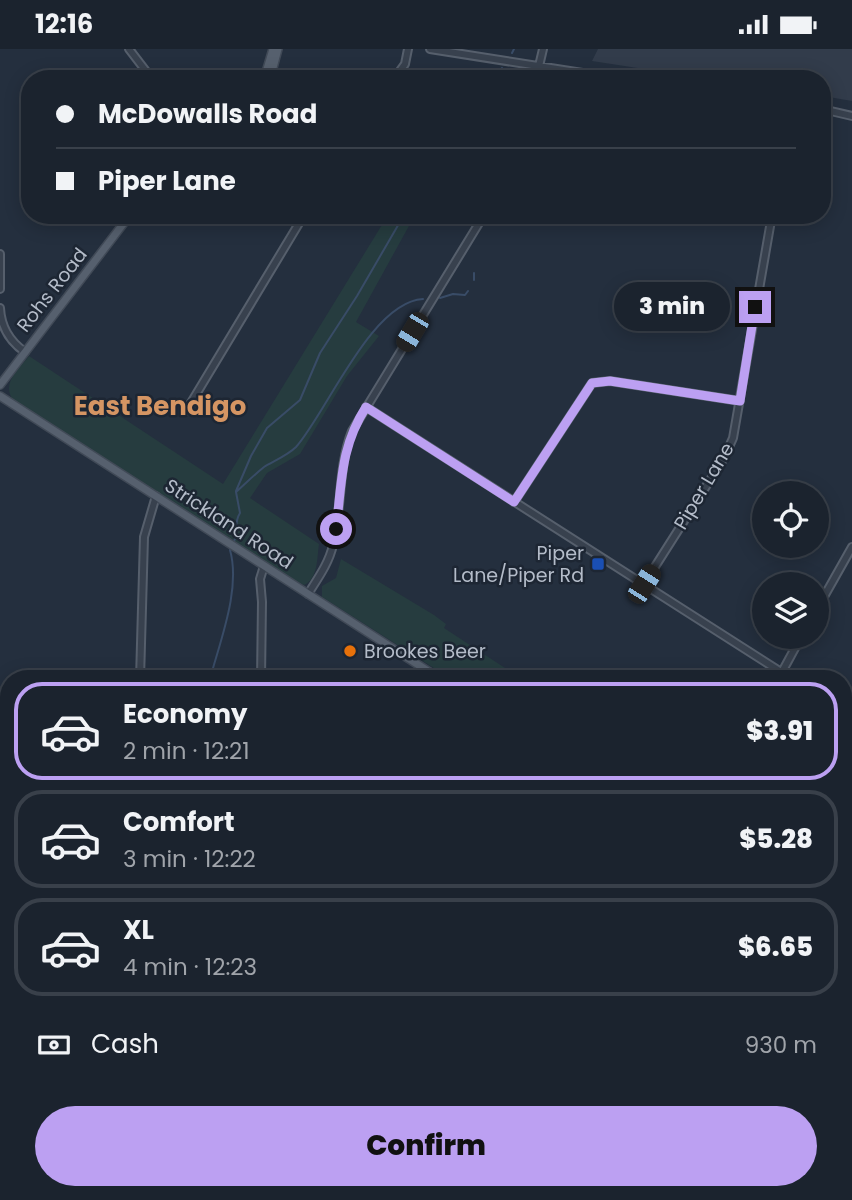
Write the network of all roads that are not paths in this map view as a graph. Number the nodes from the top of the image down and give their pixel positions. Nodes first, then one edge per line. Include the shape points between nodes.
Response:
1 (129, 49) edge
2 (272, 49) edge
3 (278, 49) edge
4 (408, 49) edge
5 (430, 49) edge
6 (543, 49) edge
7 (539, 66) junction
8 (548, 68) joint
9 (145, 70) edge
10 (266, 70) edge
11 (272, 70) edge
12 (401, 70) edge
13 (561, 70) edge
14 (831, 112) edge
15 (852, 116) edge
16 (123, 224) edge
17 (299, 224) edge
18 (478, 224) edge
19 (770, 224) edge
20 (0, 254) edge
21 (0, 289) edge
22 (0, 308) edge
23 (25, 352) junction
24 (0, 385) edge
25 (0, 396) edge
26 (740, 401) junction
27 (366, 407) junction
28 (186, 411) dead end
29 (156, 496) junction
30 (514, 502) junction
31 (852, 547) edge
32 (264, 566) junction
33 (644, 584) junction
34 (829, 587) edge
35 (308, 594) junction
36 (794, 649) edge
37 (140, 670) edge
38 (261, 670) edge
39 (421, 670) edge
40 (779, 670) edge
41 (783, 670) edge

1 - 9 street
2 - 10 main road
3 - 11 main road
4 - 12 street
5 - 7 street
6 - 7 street
7 - 8 street
8 - 13 street
14 - 15 street
16 - 23 main road, Rohs Road
17 - 28 street
18 - 27 street
19 - 26 street, Piper Lane
20 - 21 street
22 - 23 street via 7,333
23 - 24 main road, Rohs Road
25 - 29 main road, Strickland Road
26 - 30 street via 610,381 592,383
26 - 33 street, Piper Lane via 727,452
27 - 30 street
27 - 35 street via 347,444 332,548
29 - 32 main road, Strickland Road
29 - 37 street via 144,537
30 - 33 street
31 - 34 street
32 - 35 main road, Strickland Road
32 - 38 street via 260,579
33 - 40 street
35 - 39 main road, Strickland Road
36 - 41 street

